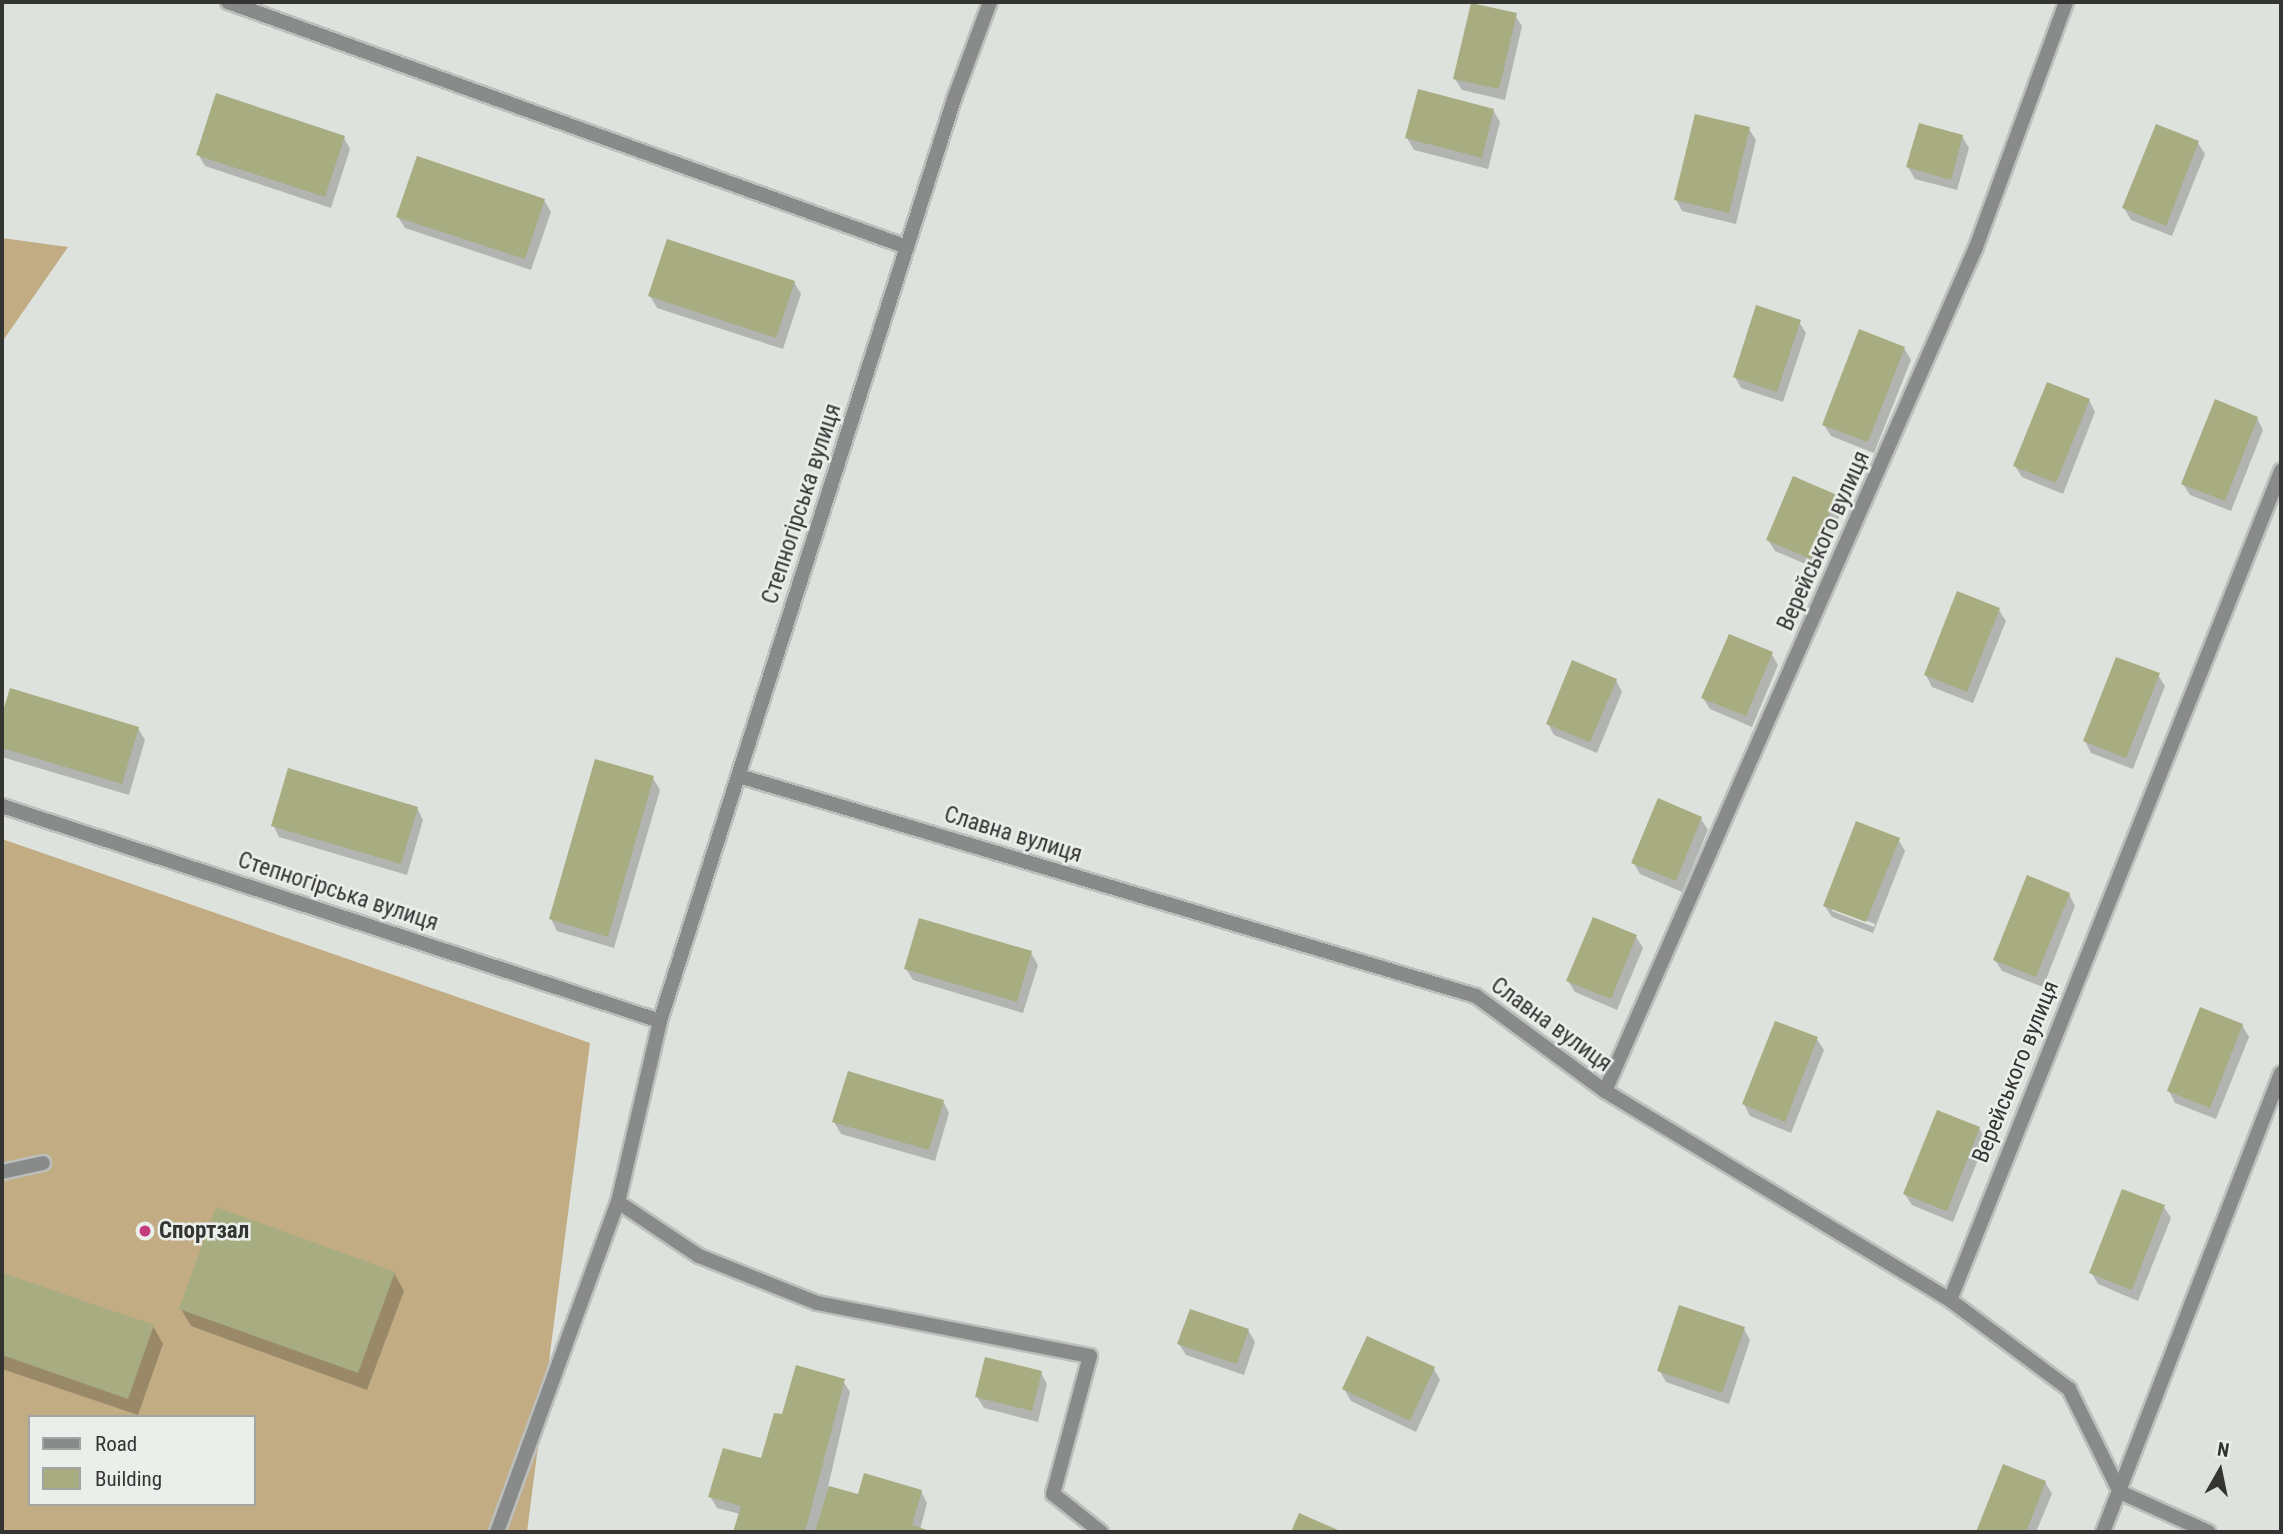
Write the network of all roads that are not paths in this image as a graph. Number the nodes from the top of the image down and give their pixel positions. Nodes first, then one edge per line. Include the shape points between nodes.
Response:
1 (228, 2) edge
2 (990, 2) edge
3 (2066, 2) edge
4 (907, 247) junction
5 (2281, 471) edge
6 (739, 776) junction
7 (2, 806) edge
8 (660, 1021) junction
9 (2281, 1073) edge
10 (1605, 1091) junction
11 (43, 1163) dead end
12 (2, 1172) edge
13 (618, 1202) junction
14 (1950, 1300) junction
15 (2120, 1492) junction
16 (497, 1532) edge
17 (1101, 1532) edge
18 (2103, 1532) edge
19 (2208, 1532) edge

1 - 4 street
2 - 4 street, Степногірська вулиця
3 - 10 street, Верейського вулиця via 1976,247
4 - 6 street, Степногірська вулиця
5 - 14 street, Верейського вулиця
6 - 8 street, Степногірська вулиця
6 - 10 street, Славна вулиця via 1476,996
7 - 8 street, Степногірська вулиця
8 - 13 street, Степногірська вулиця
9 - 15 street
10 - 14 street, Славна вулиця
11 - 12 street
13 - 16 street, Степногірська вулиця
13 - 17 street via 699,1256 817,1303 1090,1356 1053,1494
14 - 15 street, Славна вулиця via 2069,1389
15 - 18 street
15 - 19 street

